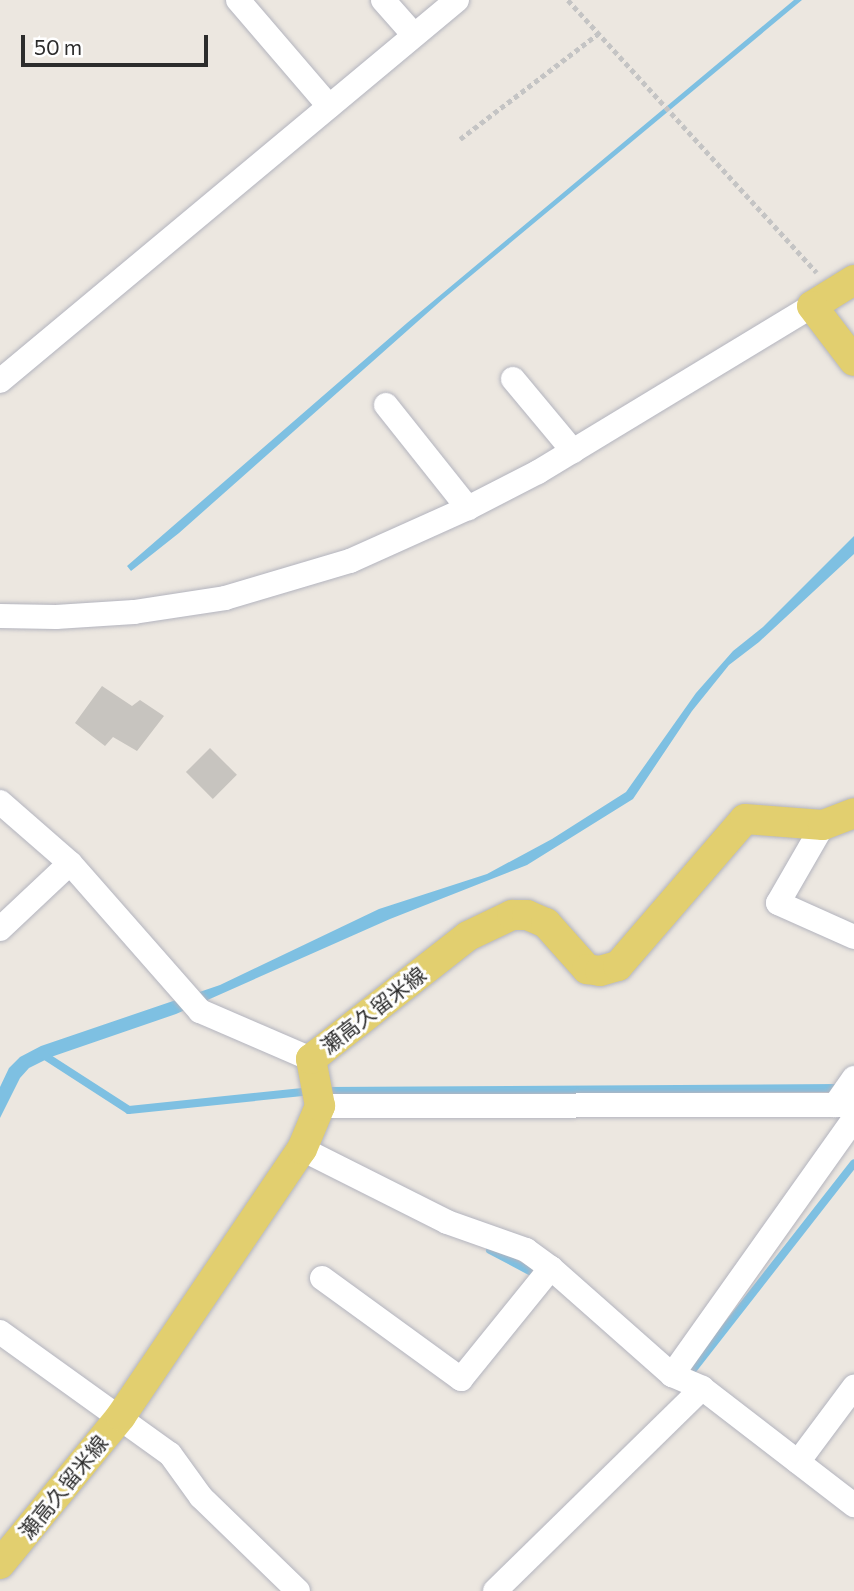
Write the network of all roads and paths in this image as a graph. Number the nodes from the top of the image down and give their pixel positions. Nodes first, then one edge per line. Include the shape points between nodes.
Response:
1 (238, 0) edge
2 (383, 0) edge
3 (457, 0) edge
4 (568, 0) edge
5 (598, 34) junction
6 (414, 35) junction
7 (329, 106) junction
8 (460, 139) dead end
9 (833, 293) edge
10 (854, 361) edge
11 (513, 379) dead end
12 (0, 382) edge
13 (386, 405) dead end
14 (573, 451) junction
15 (468, 508) junction
16 (0, 615) edge
17 (0, 802) edge
18 (854, 813) edge
19 (823, 825) junction
20 (70, 863) junction
21 (0, 929) edge
22 (854, 937) edge
23 (854, 1078) edge
24 (315, 1085) junction
25 (848, 1109) edge
26 (302, 1149) junction
27 (551, 1268) junction
28 (322, 1278) dead end
29 (0, 1332) edge
30 (672, 1375) junction
31 (854, 1387) edge
32 (702, 1388) junction
33 (121, 1416) junction
34 (798, 1462) junction
35 (854, 1505) edge
36 (0, 1564) edge
37 (298, 1591) edge
38 (495, 1591) edge

1 - 7 street
2 - 6 street
3 - 6 street
4 - 5 path
5 - 8 path
5 - 9 path
6 - 7 street
7 - 12 street
9 - 10 main road
9 - 14 street
11 - 14 street
13 - 15 street
14 - 15 street
15 - 16 street via 350,561 225,598 134,612
17 - 20 street
18 - 19 main road, 瀬高久留米線
19 - 22 street via 778,903
19 - 24 main road, 瀬高久留米線 via 746,819 618,966 587,969 546,923 527,915 512,915 468,936
20 - 21 street
20 - 24 street via 200,1011
23 - 25 street
24 - 25 street
24 - 26 main road, 瀬高久留米線
25 - 30 street
26 - 27 street via 447,1222 526,1251
26 - 33 main road, 瀬高久留米線
27 - 28 street via 461,1379
27 - 30 street
29 - 33 street
30 - 32 street
31 - 34 street
32 - 34 street
32 - 38 street
33 - 36 main road, 瀬高久留米線
33 - 37 street via 170,1454 201,1497
34 - 35 street

